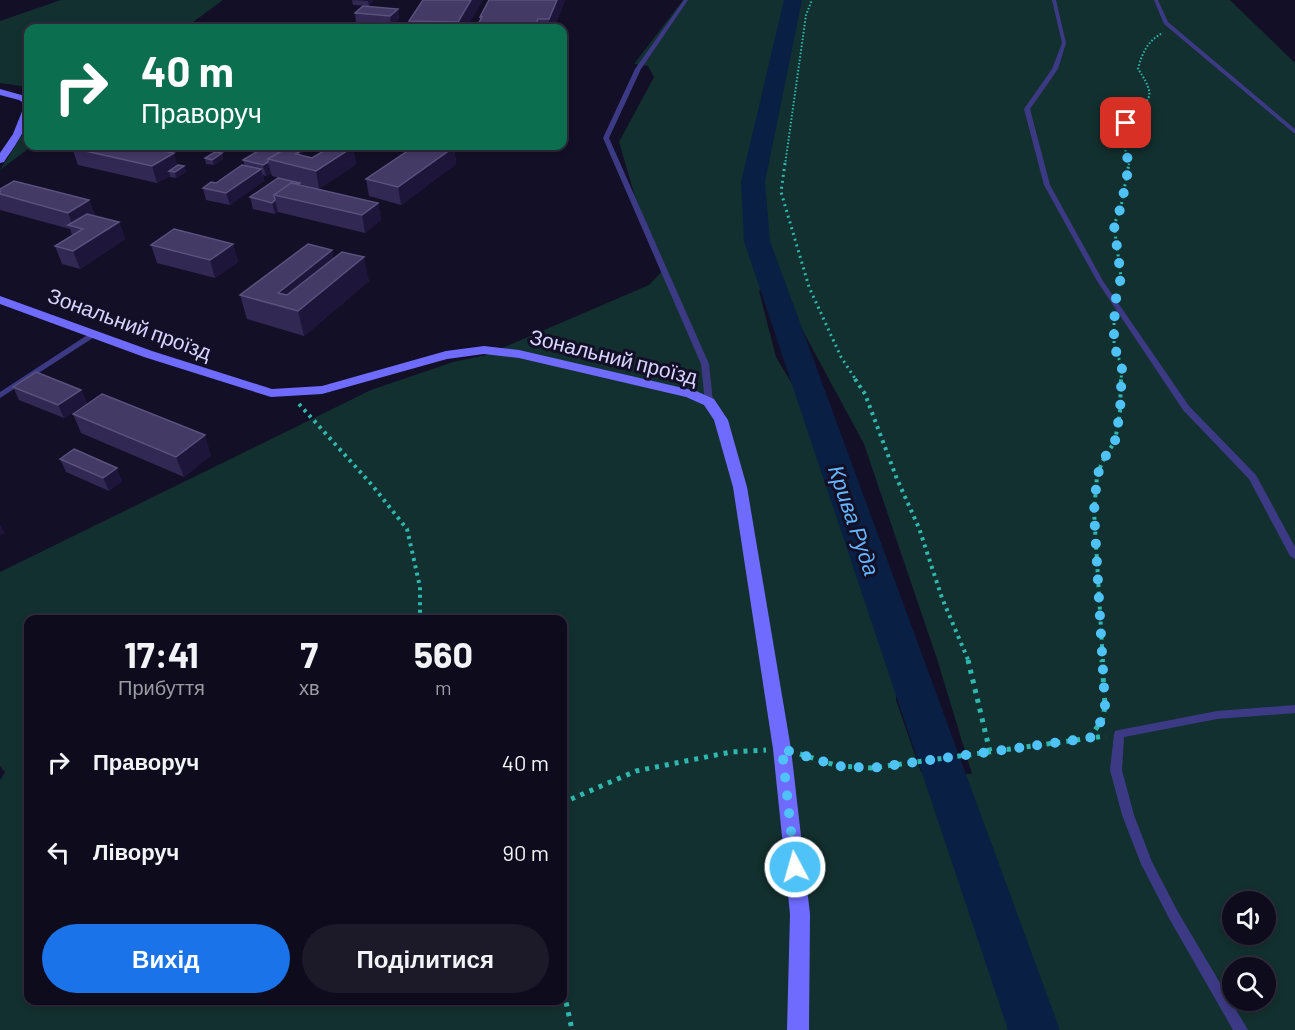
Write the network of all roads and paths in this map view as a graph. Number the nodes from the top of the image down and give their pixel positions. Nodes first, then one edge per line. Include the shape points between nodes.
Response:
1 (686, 0) edge
2 (812, 0) edge
3 (1054, 0) edge
4 (1156, 0) edge
5 (1175, 32) junction
6 (0, 92) edge
7 (24, 102) edge
8 (24, 116) edge
9 (1295, 132) edge
10 (0, 160) edge
11 (0, 300) edge
12 (1115, 303) junction
13 (95, 334) junction
14 (290, 394) junction
15 (0, 396) edge
16 (709, 402) junction
17 (1295, 556) edge
18 (420, 615) edge
19 (1295, 709) edge
20 (1119, 734) junction
21 (1090, 738) junction
22 (782, 749) junction
23 (990, 752) junction
24 (567, 801) edge
25 (567, 1005) edge
26 (572, 1030) edge
27 (798, 1030) edge
28 (1241, 1030) edge

1 - 16 lane via 638,69 606,138 705,364
2 - 23 path via 806,15 781,192 809,286 841,357 865,394 919,528 969,662
3 - 12 lane via 1064,43 1055,69 1027,109 1047,185
4 - 5 lane via 1166,23
5 - 9 lane
5 - 12 path via 1150,40 1140,58 1138,69 1149,85 1148,100 1126,123 1123,138 1129,165 1114,225 1121,277
6 - 7 street
8 - 10 street via 18,135
11 - 13 street, Зональний проїзд
12 - 17 lane via 1186,408 1253,477
12 - 21 path via 1114,346 1122,367 1120,412 1115,441 1097,477 1094,511 1105,706 1103,718
13 - 14 street, Зональний проїзд via 258,390
13 - 15 lane
14 - 16 street, Зональний проїзд via 329,390 450,355 488,350 691,394
14 - 18 path via 407,530 420,586
16 - 22 street, Зональний проїзд via 721,420 740,487
19 - 20 lane via 1217,715
20 - 21 path
20 - 28 lane via 1116,770 1147,864
21 - 23 path
22 - 23 path via 838,766 872,768
22 - 24 path via 731,752 636,771
22 - 27 street, Зональний проїзд via 800,915
25 - 26 path

